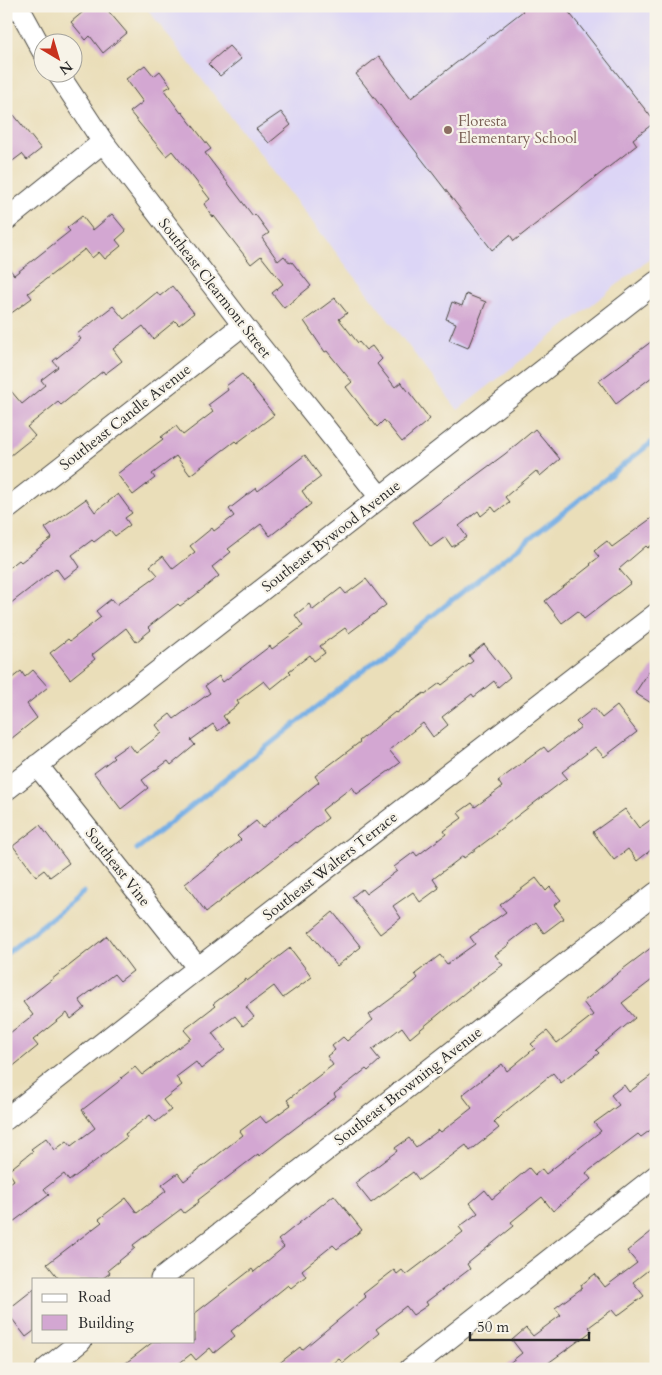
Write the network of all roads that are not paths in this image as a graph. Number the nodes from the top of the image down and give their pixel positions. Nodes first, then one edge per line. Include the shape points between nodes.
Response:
1 (18, 6) edge
2 (32, 32) edge
3 (63, 82) edge
4 (102, 142) junction
5 (6, 220) edge
6 (656, 282) edge
7 (243, 325) junction
8 (380, 497) junction
9 (6, 510) edge
10 (656, 614) edge
11 (38, 765) junction
12 (6, 790) edge
13 (656, 892) edge
14 (198, 968) junction
15 (6, 1119) edge
16 (656, 1176) edge
17 (162, 1278) edge
18 (80, 1342) edge
19 (46, 1369) edge
20 (410, 1369) edge

1 - 2 street
3 - 4 street, Southeast Clearmont Street
4 - 5 street
4 - 7 street, Southeast Clearmont Street
6 - 8 street, Southeast Bywood Avenue
7 - 8 street, Southeast Clearmont Street
7 - 9 street, Southeast Candle Avenue
8 - 11 street, Southeast Bywood Avenue
10 - 14 street, Southeast Walters Terrace
11 - 12 street, Southeast Bywood Avenue
11 - 14 street, Southeast Vine
13 - 17 street, Southeast Browning Avenue
14 - 15 street, Southeast Walters Terrace
16 - 20 street
18 - 19 street

